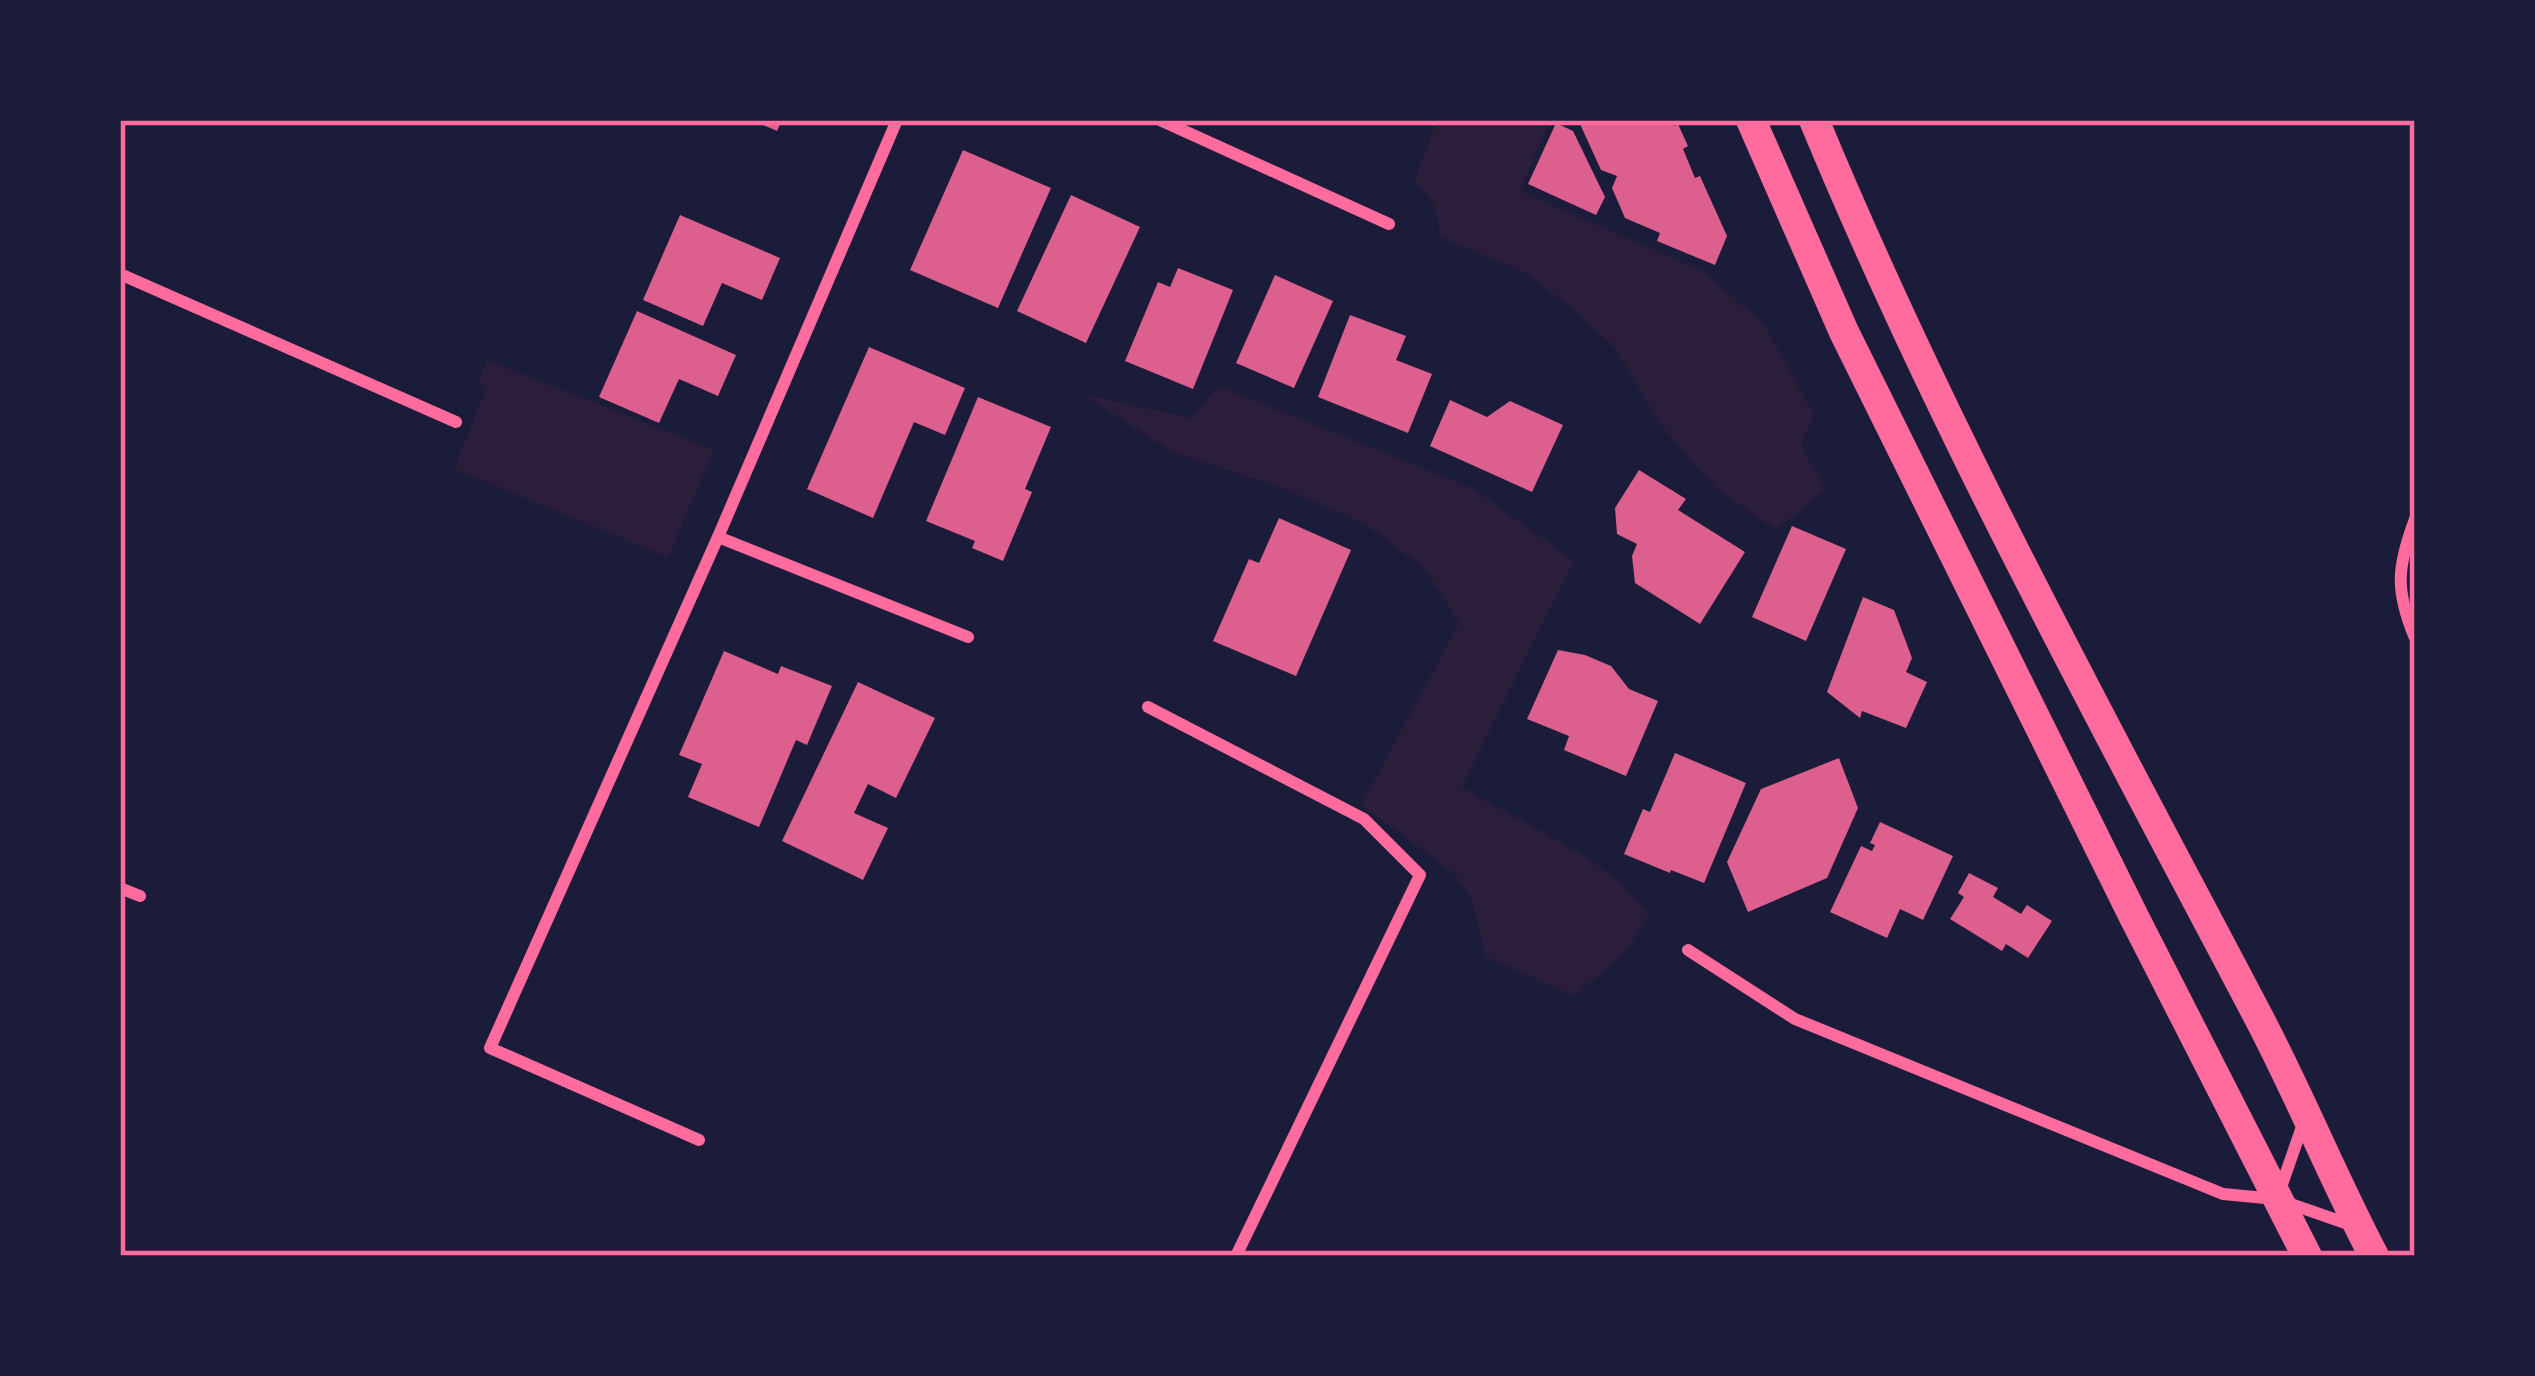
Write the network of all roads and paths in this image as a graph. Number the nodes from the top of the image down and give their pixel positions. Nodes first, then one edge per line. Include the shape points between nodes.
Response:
1 (897, 120) edge
2 (1160, 120) edge
3 (1750, 120) edge
4 (1814, 120) edge
5 (1389, 224) dead end
6 (120, 274) edge
7 (455, 422) dead end
8 (2415, 519) edge
9 (718, 537) junction
10 (968, 637) dead end
11 (2415, 638) edge
12 (1148, 707) dead end
13 (120, 888) edge
14 (140, 896) dead end
15 (1688, 950) dead end
16 (2307, 1112) junction
17 (699, 1139) dead end
18 (2276, 1199) junction
19 (2367, 1242) edge
20 (1237, 1256) edge
21 (2307, 1256) edge

1 - 9 street
2 - 5 street
3 - 18 main road via 1844,332
4 - 16 main road via 1948,417
6 - 7 street
8 - 11 street via 2399,578
9 - 10 street
9 - 17 street via 490,1048
12 - 20 street via 1364,819 1420,875
13 - 14 street
15 - 18 street via 1795,1019 2223,1194
16 - 18 street
16 - 19 main road
18 - 19 street
18 - 21 main road

